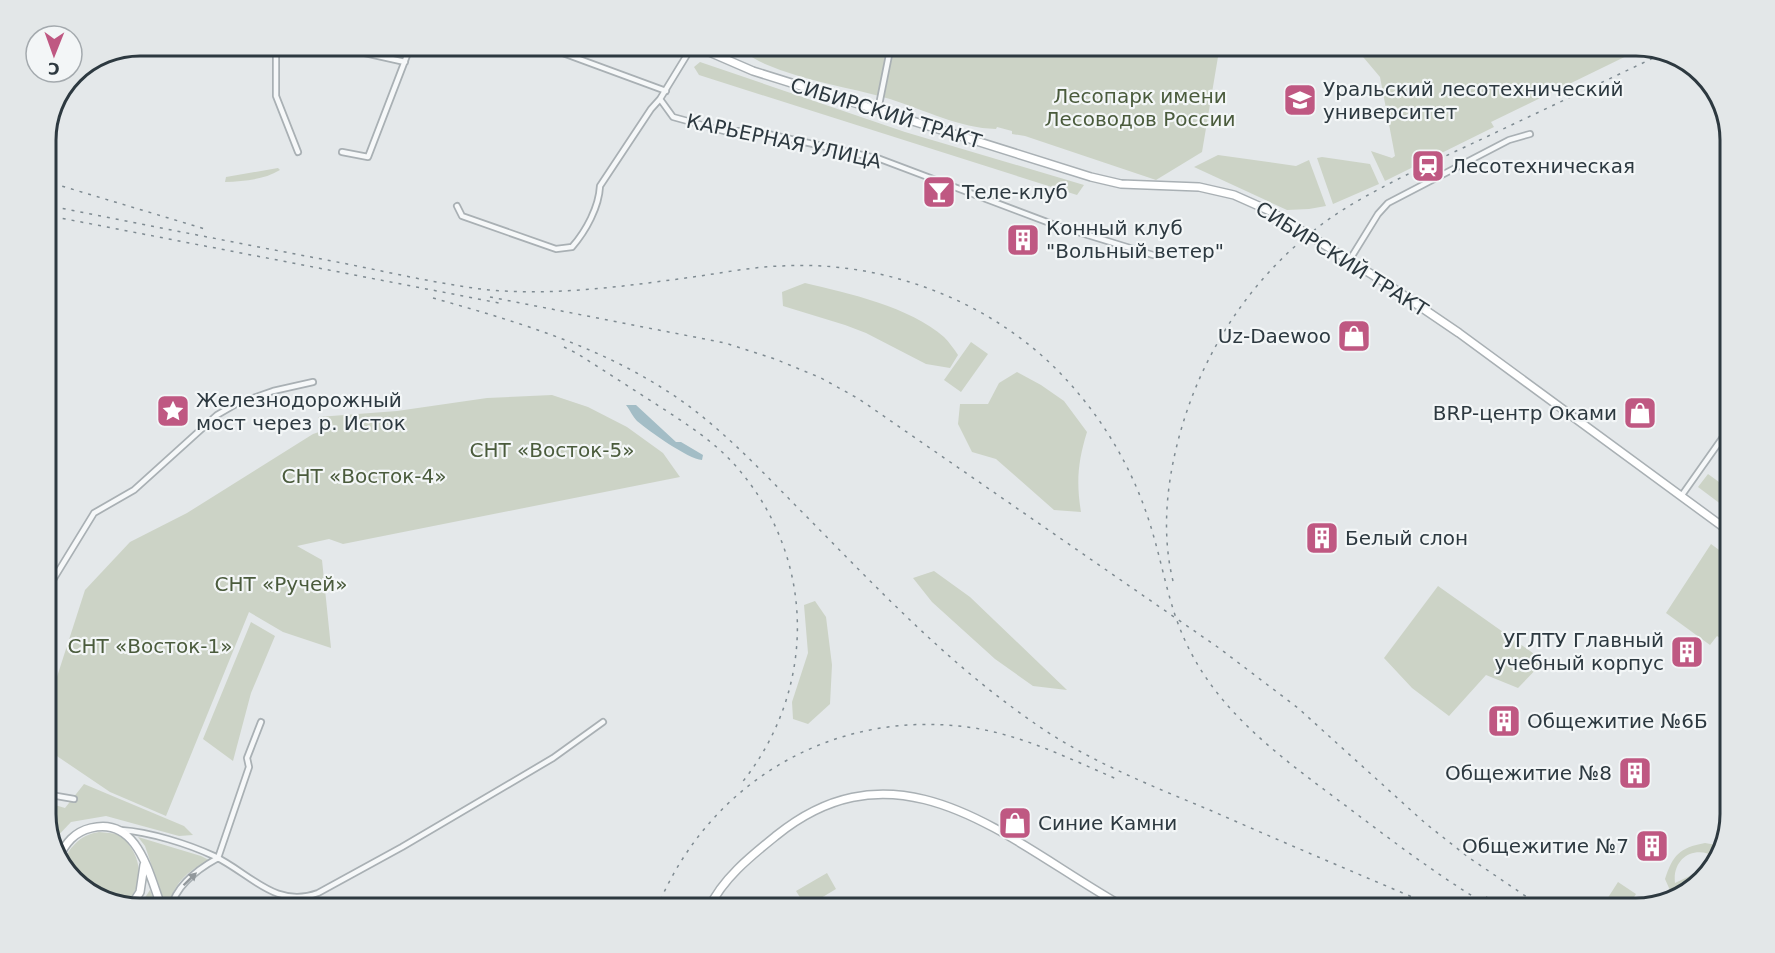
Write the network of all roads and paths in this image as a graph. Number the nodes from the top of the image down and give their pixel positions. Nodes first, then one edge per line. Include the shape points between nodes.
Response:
1 (276, 56) edge
2 (378, 56) edge
3 (407, 56) edge
4 (571, 56) edge
5 (687, 56) edge
6 (718, 56) edge
7 (889, 56) edge
8 (405, 62) junction
9 (666, 91) junction
10 (660, 99) junction
11 (878, 110) junction
12 (1530, 134) dead end
13 (297, 152) dead end
14 (342, 152) dead end
15 (457, 206) dead end
16 (1153, 255) dead end
17 (1349, 261) junction
18 (313, 382) dead end
19 (1719, 442) edge
20 (1682, 495) junction
21 (1720, 524) edge
22 (56, 575) edge
23 (261, 722) dead end
24 (603, 722) dead end
25 (56, 796) edge
26 (74, 799) dead end
27 (120, 830) junction
28 (63, 849) edge
29 (218, 858) junction
30 (143, 859) junction
31 (137, 898) edge
32 (158, 898) edge
33 (175, 898) edge
34 (716, 898) edge
35 (1108, 898) edge

1 - 13 street via 276,96
2 - 8 street
3 - 8 street
4 - 9 street, КАРЬЕРНАЯ УЛИЦА
5 - 9 street
6 - 11 main road, СИБИРСКИЙ ТРАКТ via 753,71
7 - 11 street
8 - 14 street via 368,157
9 - 10 street, КАРЬЕРНАЯ УЛИЦА
10 - 15 street via 600,186 600,197 572,248 556,249 462,216
10 - 16 street, КАРЬЕРНАЯ УЛИЦА via 673,117 724,131 755,131 880,159 1055,225
11 - 17 main road, СИБИРСКИЙ ТРАКТ via 1106,180 1198,187 1234,195 1270,211
12 - 17 street via 1509,140 1388,203
17 - 20 main road, СИБИРСКИЙ ТРАКТ via 1459,333
18 - 22 street via 273,391 217,415 134,490 94,513
19 - 20 street
20 - 21 main road, СИБИРСКИЙ ТРАКТ
23 - 29 street
24 - 29 street via 553,758 313,895 282,896
25 - 26 street
27 - 28 main road via 95,827 80,831
27 - 29 street via 201,850
27 - 30 main road via 135,843
33 -> 29 street via 183,885
30 - 31 main road
30 - 32 main road
34 - 35 main road via 734,872 792,824 837,802 886,795 932,801 977,818

